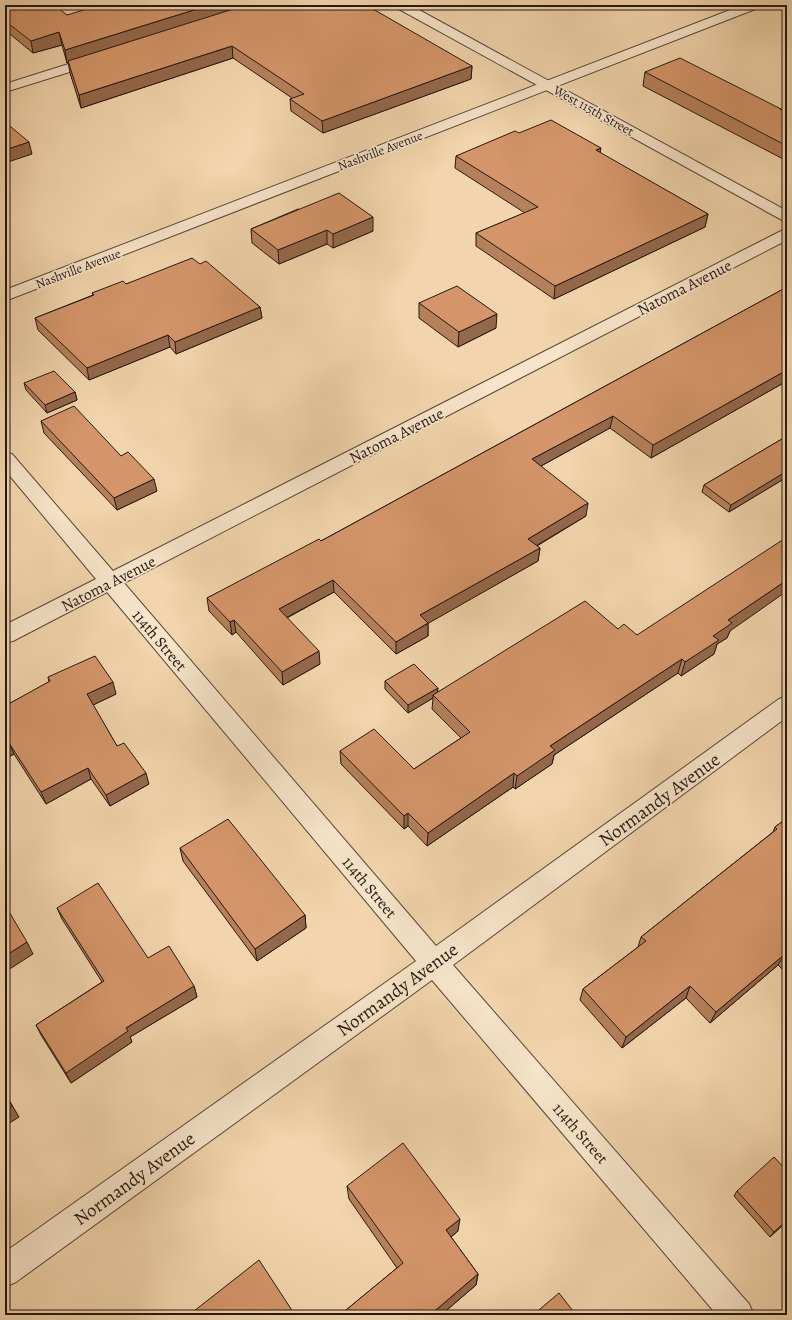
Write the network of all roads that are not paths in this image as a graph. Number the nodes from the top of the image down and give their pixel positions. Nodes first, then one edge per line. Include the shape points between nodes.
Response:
1 (401, 5) edge
2 (754, 5) edge
3 (110, 55) edge
4 (548, 85) junction
5 (5, 88) edge
6 (787, 217) edge
7 (787, 234) edge
8 (5, 296) edge
9 (5, 458) edge
10 (111, 582) junction
11 (5, 635) edge
12 (787, 705) edge
13 (434, 963) junction
14 (5, 1271) edge
15 (738, 1315) edge

1 - 4 street, West 115th Street
2 - 4 street, Nashville Avenue
3 - 5 street
4 - 6 street, West 115th Street
4 - 8 street, Nashville Avenue
7 - 10 street, Natoma Avenue
9 - 10 street, 114th Street
10 - 11 street, Natoma Avenue
10 - 13 street, 114th Street
12 - 13 street, Normandy Avenue
13 - 14 street, Normandy Avenue
13 - 15 street, 114th Street

